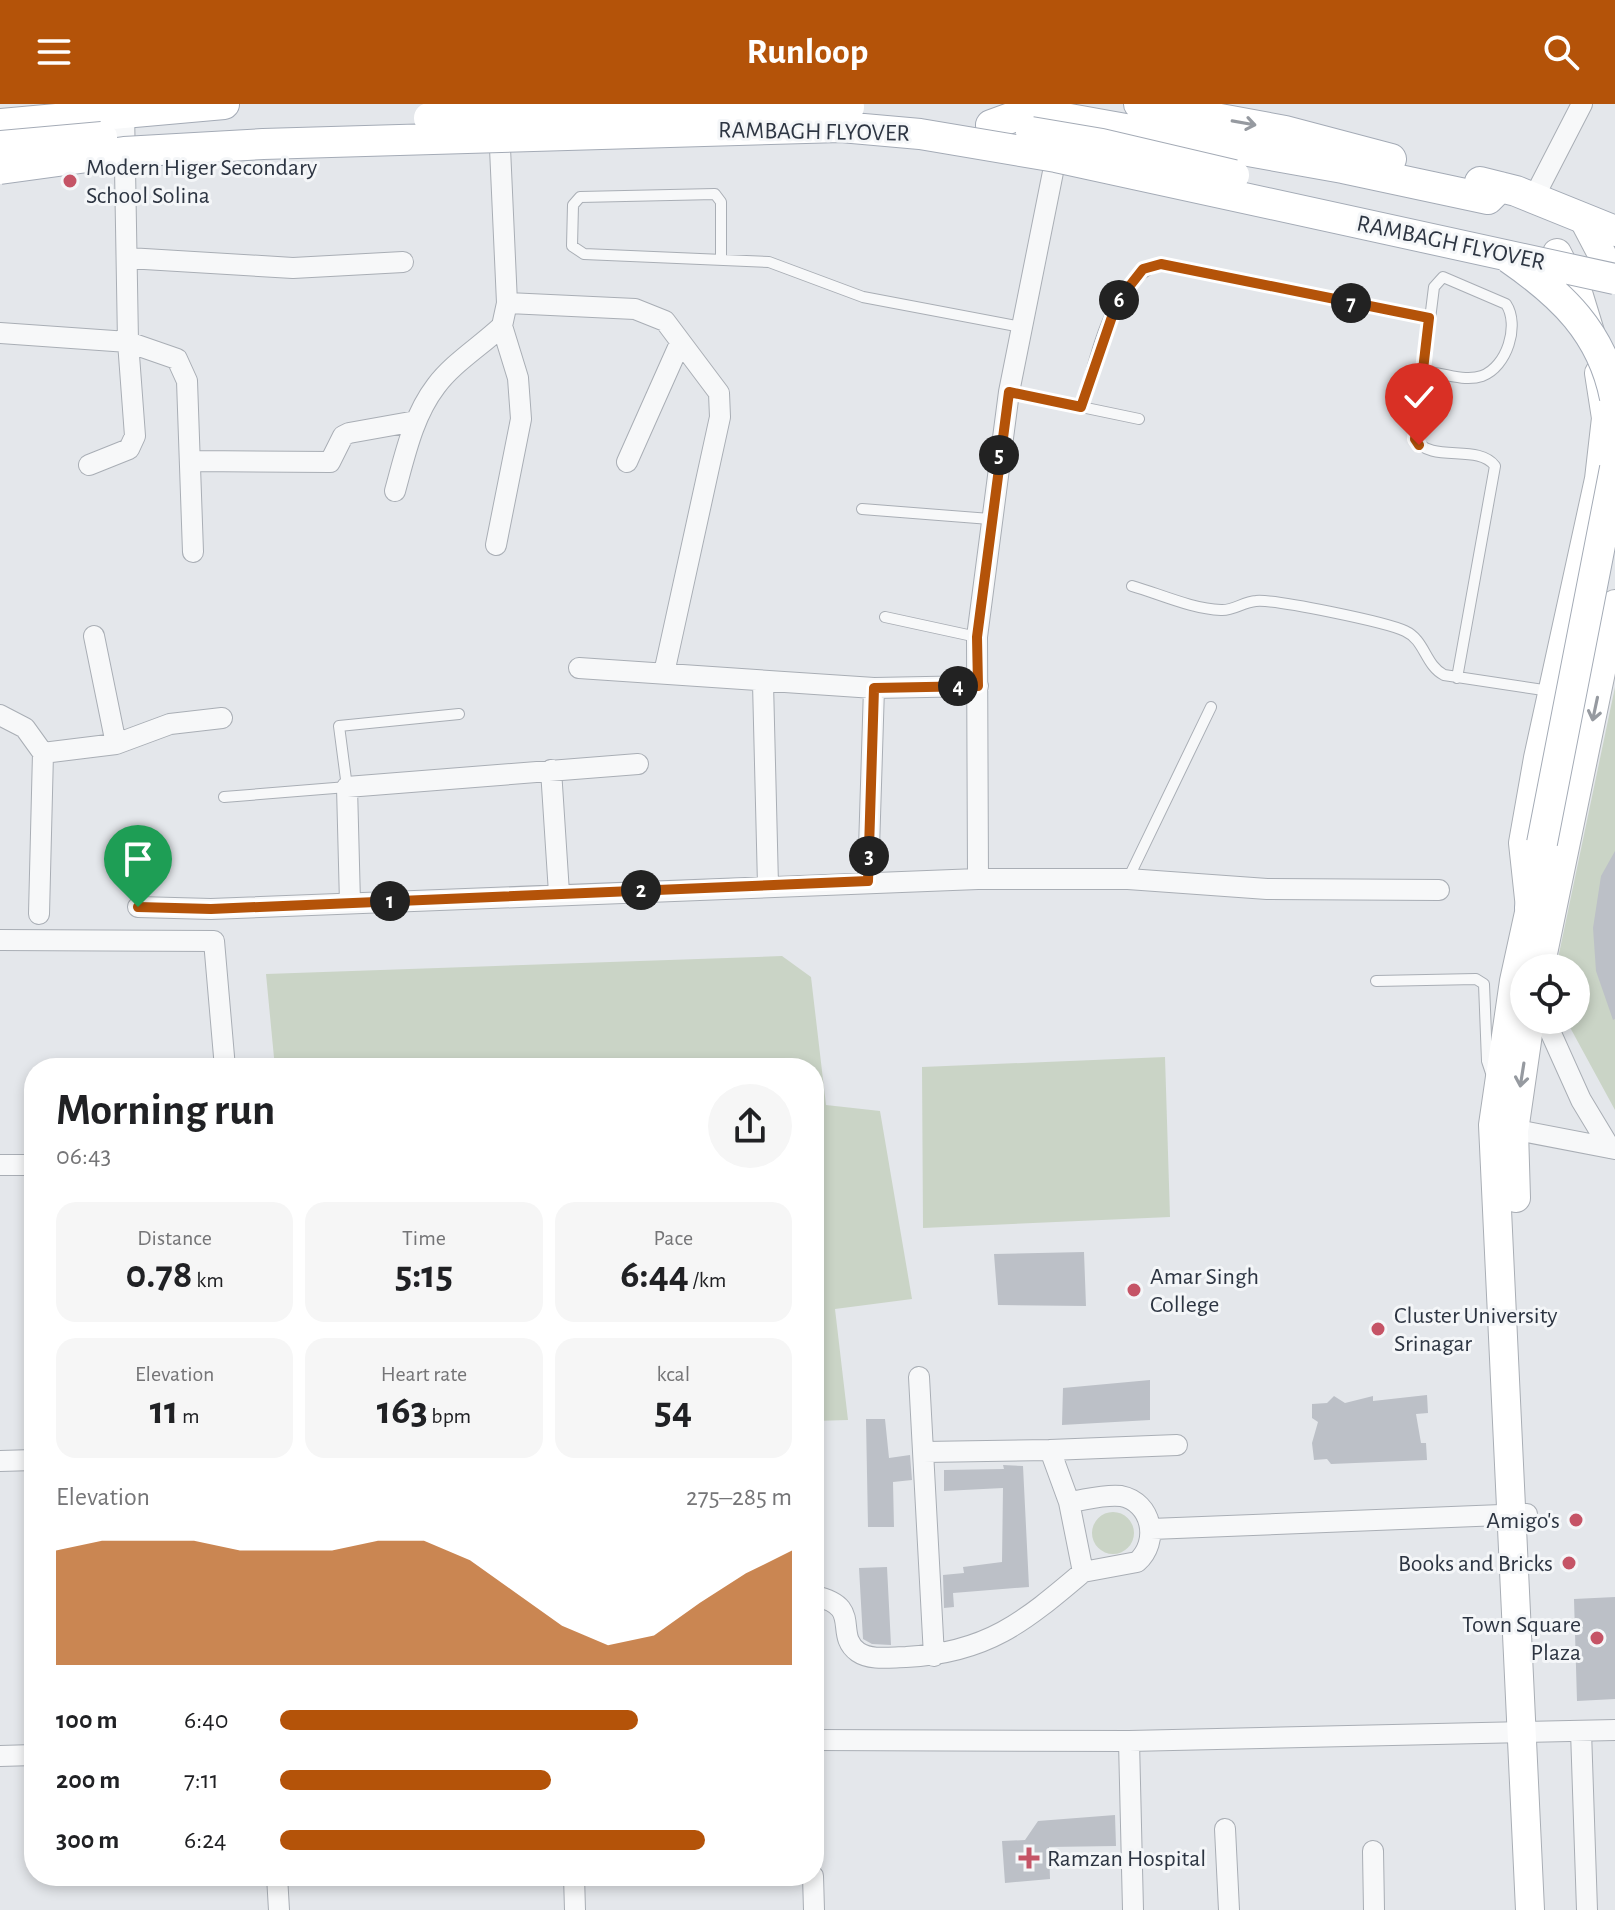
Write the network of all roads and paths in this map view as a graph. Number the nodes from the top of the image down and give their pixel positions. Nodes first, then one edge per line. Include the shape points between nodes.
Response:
1 (224, 104) edge
2 (1139, 104) edge
3 (1582, 104) edge
4 (124, 110) junction
5 (498, 113) edge
6 (0, 124) edge
7 (991, 125) junction
8 (125, 144) junction
9 (0, 146) edge
10 (0, 157) edge
11 (1056, 157) junction
12 (0, 169) edge
13 (1500, 187) junction
14 (1533, 199) junction
15 (1585, 222) junction
16 (1615, 231) edge
17 (1499, 251) junction
18 (1557, 252) junction
19 (128, 258) junction
20 (721, 258) junction
21 (403, 262) dead end
22 (1614, 271) edge
23 (507, 303) junction
24 (1429, 318) junction
25 (502, 326) junction
26 (1021, 327) junction
27 (0, 333) edge
28 (128, 342) junction
29 (680, 343) junction
30 (1424, 371) junction
31 (1009, 392) junction
32 (1615, 398) edge
33 (1081, 407) junction
34 (1139, 419) dead end
35 (416, 421) junction
36 (191, 461) junction
37 (627, 462) dead end
38 (89, 465) dead end
39 (1615, 468) edge
40 (395, 491) dead end
41 (862, 509) dead end
42 (990, 519) junction
43 (496, 545) dead end
44 (193, 552) dead end
45 (1132, 586) dead end
46 (1615, 604) edge
47 (885, 617) dead end
48 (94, 636) dead end
49 (977, 637) junction
50 (579, 668) dead end
51 (1609, 670) edge
52 (664, 673) junction
53 (1457, 678) junction
54 (1556, 678) junction
55 (763, 683) junction
56 (978, 686) junction
57 (874, 688) junction
58 (1211, 707) dead end
59 (459, 714) dead end
60 (0, 715) edge
61 (222, 718) dead end
62 (116, 744) junction
63 (43, 753) junction
64 (638, 764) dead end
65 (551, 770) junction
66 (347, 787) junction
67 (224, 797) dead end
68 (978, 879) junction
69 (1128, 879) junction
70 (868, 881) junction
71 (768, 885) junction
72 (1439, 890) dead end
73 (559, 893) junction
74 (350, 903) junction
75 (138, 907) dead end
76 (1530, 908) junction
77 (39, 914) dead end
78 (0, 940) edge
79 (1543, 954) edge
80 (1376, 981) dead end
81 (1527, 1034) edge
82 (1551, 1034) edge
83 (224, 1058) edge
84 (1498, 1084) junction
85 (1504, 1128) junction
86 (1613, 1148) edge
87 (0, 1165) edge
88 (24, 1165) edge
89 (919, 1377) dead end
90 (1177, 1445) dead end
91 (1050, 1450) junction
92 (924, 1452) junction
93 (24, 1460) edge
94 (0, 1461) edge
95 (1069, 1502) junction
96 (1520, 1514) junction
97 (1151, 1529) junction
98 (1083, 1572) junction
99 (824, 1599) edge
100 (934, 1656) junction
101 (1615, 1730) edge
102 (1581, 1731) junction
103 (1531, 1733) junction
104 (824, 1740) edge
105 (1129, 1741) junction
106 (24, 1755) edge
107 (0, 1756) edge
108 (1225, 1829) dead end
109 (1373, 1851) dead end
110 (278, 1886) edge
111 (574, 1886) edge
112 (813, 1886) edge
113 (279, 1910) edge
114 (575, 1910) edge
115 (814, 1910) edge
116 (1133, 1910) edge
117 (1229, 1910) edge
118 (1374, 1910) edge
119 (1530, 1910) edge
120 (1542, 1910) edge
121 (1587, 1910) edge

1 - 4 main road
2 -> 13 main road via 1285,131
3 - 14 street
4 - 6 main road
4 - 8 street
5 - 8 main road
5 - 18 main road via 851,118 1099,154
5 - 23 street
7 - 9 main road, RAMBAGH FLYOVER, bridge via 841,106 752,106 219,128
7 - 13 main road via 1016,116 1064,118 1488,199
7 - 22 main road, RAMBAGH FLYOVER, bridge via 1102,144
8 - 10 main road
8 - 19 street
11 - 12 main road, RAMBAGH FLYOVER, bridge via 920,134 757,127 263,144 124,152
11 - 17 main road, RAMBAGH FLYOVER, bridge
11 - 26 street
13 - 14 main road
14 - 15 main road
15 - 16 main road
15 - 22 street
17 - 22 main road, RAMBAGH FLYOVER, bridge
17 - 32 main road, bridge via 1569,304 1600,351
18 - 22 main road
18 - 54 street via 1579,296 1596,352 1606,418 1599,479
19 - 21 street via 293,268
19 - 28 street
20 - 20 lane via 721,202 715,194 580,197 573,205 572,246 584,254
20 - 26 lane via 769,262 863,297
23 - 25 street
23 - 29 street via 645,311 665,321
24 - 30 lane
24 - 30 lane via 1434,287 1449,278 1506,304 1512,325 1500,360 1481,376
24 - 33 lane via 1161,264 1143,269 1117,302
25 - 35 street via 437,383
25 - 43 street via 518,378 521,419
26 - 31 street
27 - 28 street
28 - 36 street via 177,359 184,368
28 - 38 street via 133,444
29 - 37 street
29 - 52 street via 712,382 721,404
30 - 53 lane via 1415,439 1419,445 1486,459 1495,466
31 - 33 lane
31 - 42 street
33 - 34 lane
35 - 36 street via 349,433 330,462
35 - 40 street
36 - 44 street
39 - 76 main road, bridge
41 - 42 lane
42 - 49 street
45 - 53 lane via 1208,608 1230,610 1253,600 1266,601 1397,627 1418,640 1434,670
46 - 51 street
47 - 49 lane
48 - 62 street
49 - 56 street
50 - 52 street
51 - 54 lane
51 -> 79 street
52 - 55 street
53 - 54 lane
54 - 76 street via 1523,843
55 - 57 street
55 - 71 street
56 - 57 street
56 - 68 street
57 - 70 street
58 - 69 lane
59 - 66 lane via 339,726
60 - 63 street via 25,728
61 - 62 street via 170,724
62 - 63 street
63 - 77 street
64 - 65 street
65 - 66 street
65 - 73 street
66 - 67 lane
66 - 74 street
68 - 69 street
68 - 70 street
69 - 72 street via 1267,889
70 - 71 street
71 - 73 street
73 - 74 street
74 - 75 street
76 - 84 street
78 - 83 street via 214,941
80 - 84 lane via 1468,979 1484,984 1487,1061
81 -> 85 street
82 - 86 street via 1581,1100
84 - 85 street
85 - 86 street
85 - 96 street
87 - 88 street
89 - 92 street
90 - 91 street
91 - 92 street
91 - 95 street
92 - 100 street
93 - 94 street
95 - 97 street via 1108,1496 1129,1499 1144,1511
95 - 98 street
96 - 97 street
96 - 103 street
97 - 98 street via 1148,1548 1137,1562
98 - 100 street via 1040,1609 997,1636
99 - 100 street via 839,1604 858,1652 879,1658
101 - 102 street
102 - 103 street
102 - 121 street
103 - 105 street
103 - 119 street
103 - 120 street
104 - 105 street
105 - 116 street
106 - 107 street
108 - 117 street
109 - 118 street
110 - 113 street
111 - 114 street
112 - 115 street

